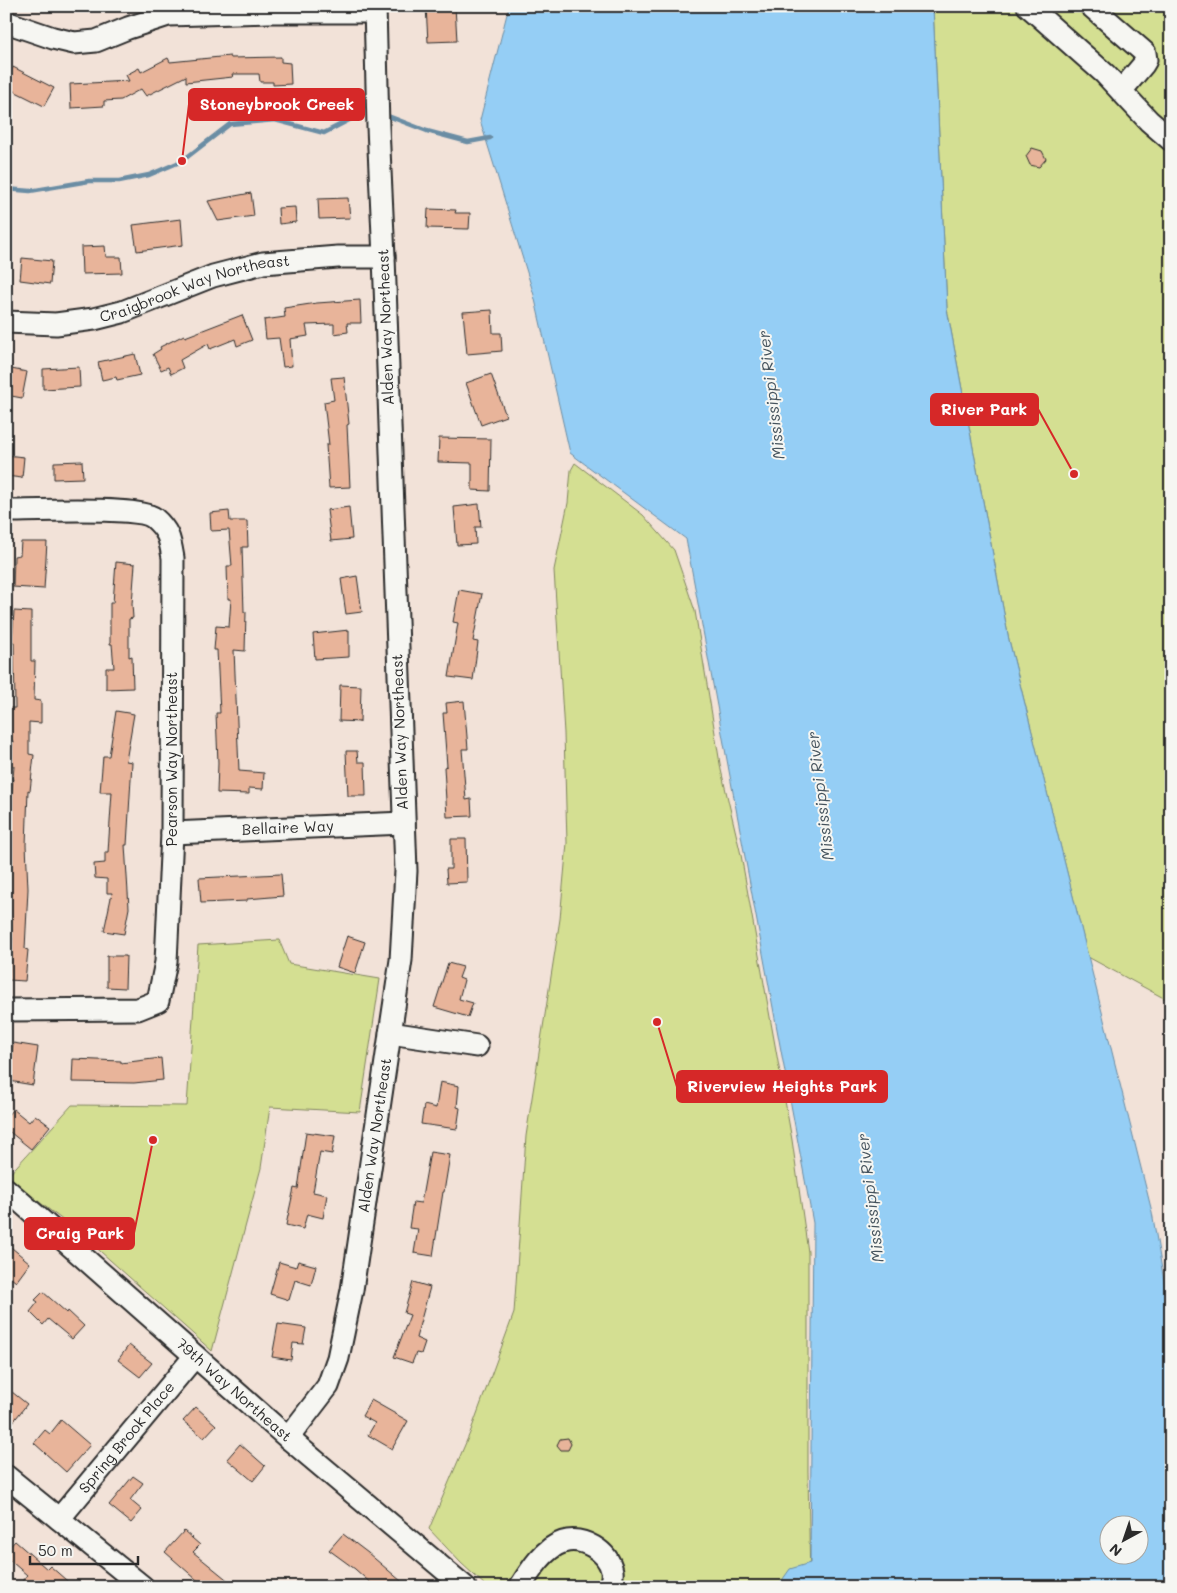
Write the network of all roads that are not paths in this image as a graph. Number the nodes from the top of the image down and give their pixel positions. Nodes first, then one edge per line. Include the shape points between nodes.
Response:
1 (1028, 6) edge
2 (1090, 6) edge
3 (375, 9) edge
4 (6, 22) edge
5 (1121, 91) junction
6 (1171, 140) edge
7 (384, 257) junction
8 (6, 322) edge
9 (6, 511) edge
10 (404, 823) junction
11 (172, 833) junction
12 (6, 1010) edge
13 (390, 1033) junction
14 (477, 1046) dead end
15 (6, 1189) edge
16 (195, 1356) junction
17 (288, 1438) junction
18 (6, 1476) edge
19 (59, 1519) junction
20 (142, 1587) edge
21 (465, 1587) edge
22 (520, 1587) edge
23 (610, 1587) edge

1 - 5 street
2 - 5 street via 1145,54 1143,65
3 - 4 street via 168,15 96,41 74,42
3 - 7 street, Alden Way Northeast
5 - 6 street
7 - 8 street, Craigbrook Way Northeast via 263,263 213,276 122,312 94,319 56,324
7 - 10 street, Alden Way Northeast
9 - 11 street, Pearson Way Northeast via 128,510 153,517 169,536 173,558
10 - 11 street, Bellaire Way
10 - 13 street, Alden Way Northeast via 404,920
11 - 12 street, Pearson Way Northeast via 166,962 158,1001 138,1009
13 - 14 street
13 - 17 street, Alden Way Northeast via 352,1290 338,1358 328,1386
15 - 16 street, 79th Way Northeast
16 - 17 street, 79th Way Northeast
16 - 19 street, Spring Brook Place
17 - 21 street, 79th Way Northeast
18 - 19 street
19 - 20 street
22 - 23 street via 546,1552 563,1542 579,1541 593,1546 606,1557 612,1572

